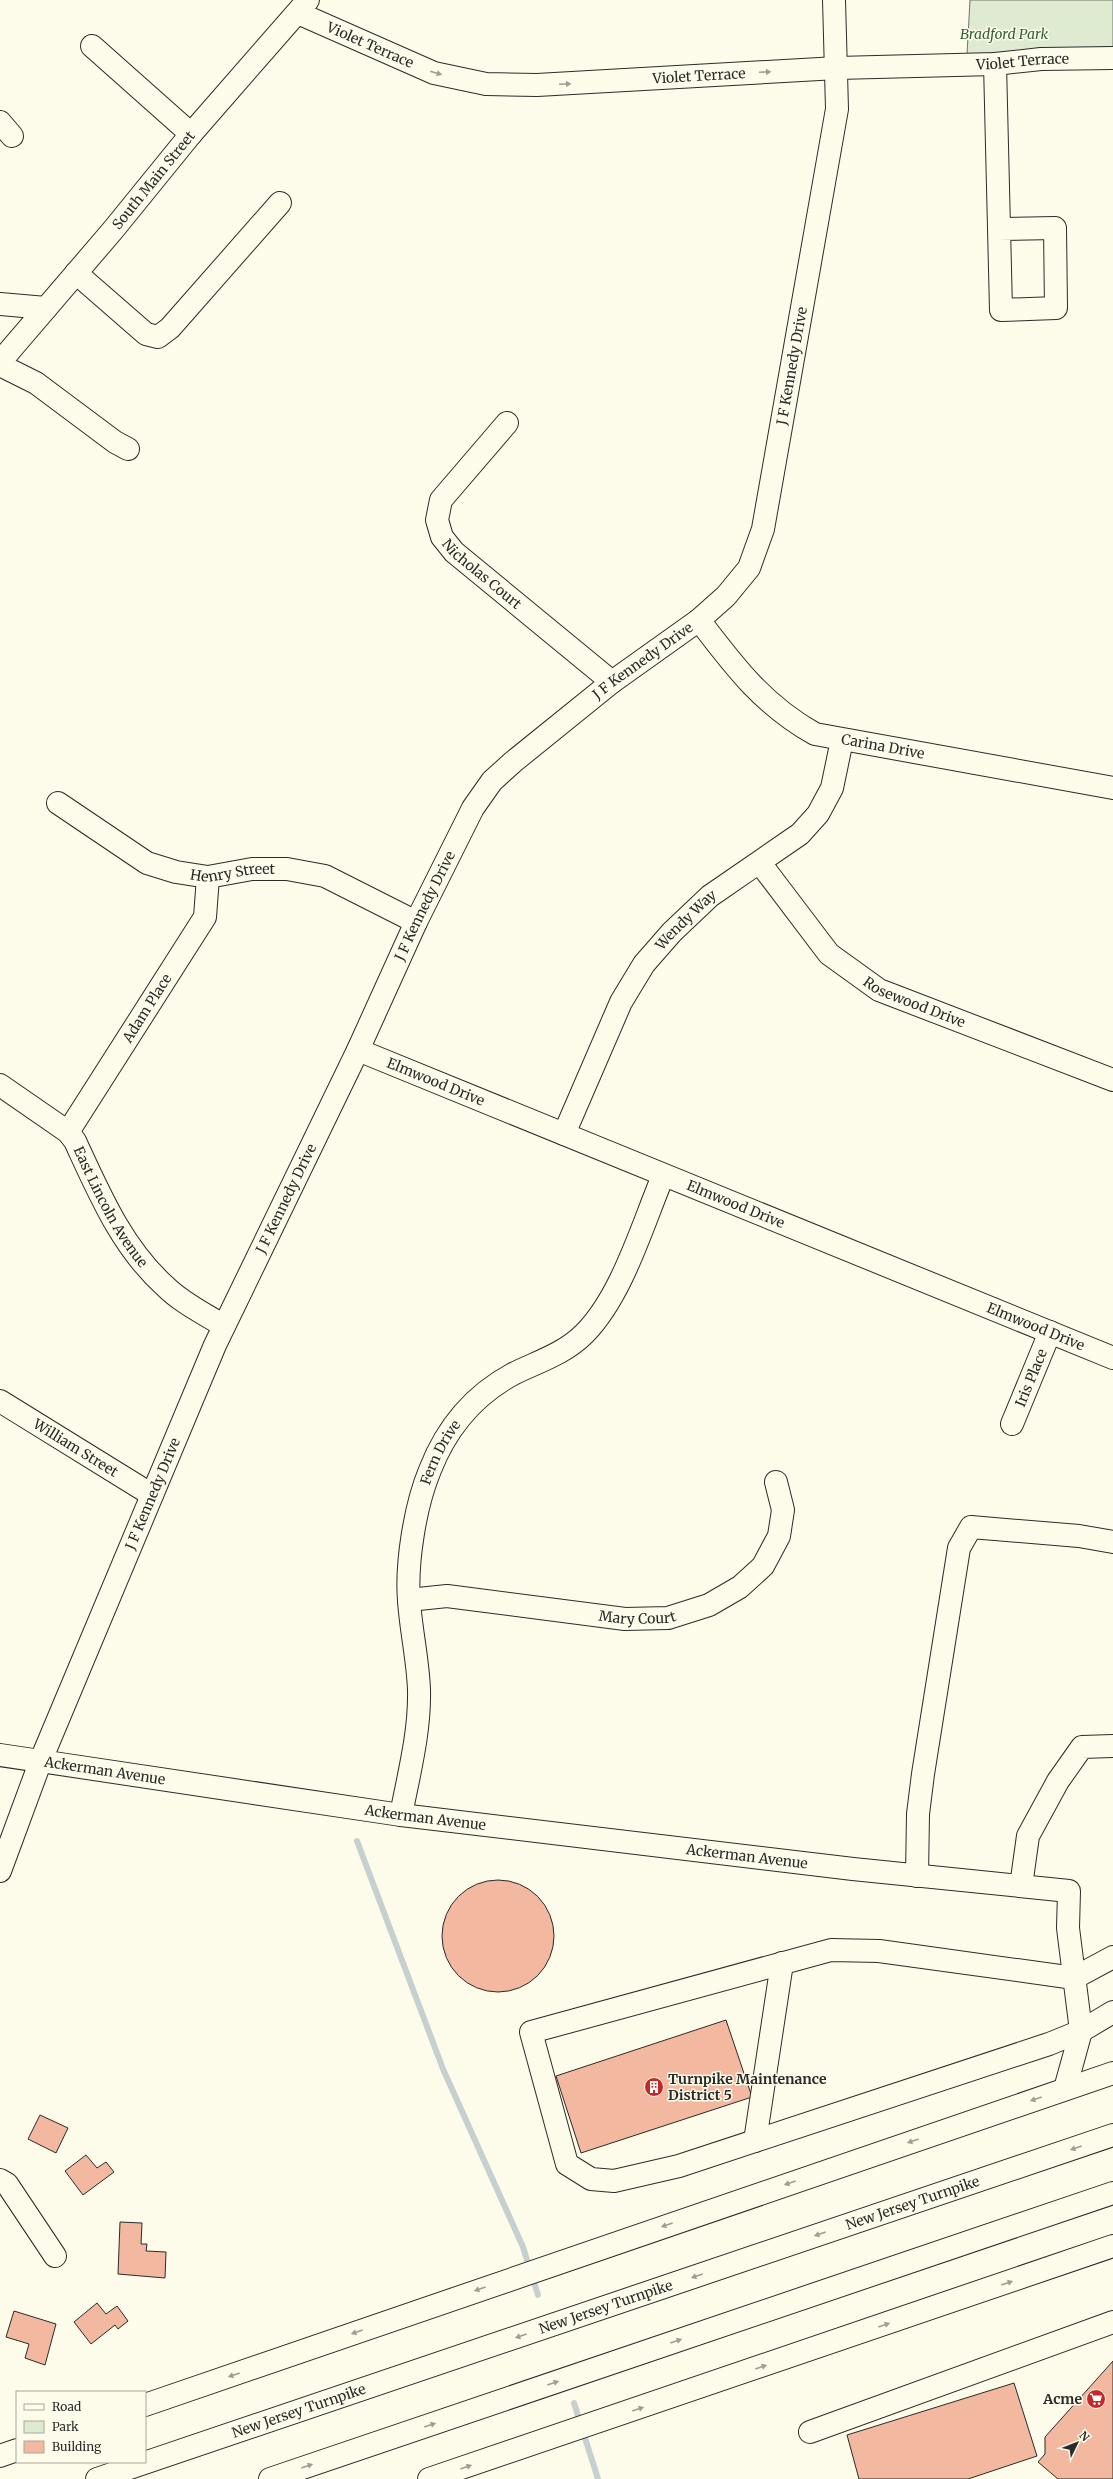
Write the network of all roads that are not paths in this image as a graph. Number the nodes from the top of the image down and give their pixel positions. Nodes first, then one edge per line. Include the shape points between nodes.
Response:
1 (834, 0) edge
2 (303, 7) edge
3 (92, 46) dead end
4 (1113, 58) edge
5 (995, 64) junction
6 (837, 68) junction
7 (191, 134) junction
8 (280, 203) dead end
9 (999, 229) dead end
10 (76, 273) junction
11 (0, 304) edge
12 (46, 308) junction
13 (0, 363) edge
14 (507, 423) dead end
15 (128, 449) dead end
16 (699, 620) junction
17 (612, 682) junction
18 (842, 740) junction
19 (1113, 788) edge
20 (58, 803) dead end
21 (760, 863) junction
22 (208, 877) junction
23 (416, 922) junction
24 (358, 1050) junction
25 (1113, 1080) edge
26 (0, 1086) edge
27 (68, 1132) junction
28 (564, 1134) junction
29 (663, 1176) junction
30 (224, 1326) junction
31 (1050, 1332) junction
32 (1113, 1358) edge
33 (0, 1401) edge
34 (1012, 1424) dead end
35 (776, 1482) dead end
36 (152, 1495) junction
37 (1113, 1542) edge
38 (409, 1600) junction
39 (1113, 1746) edge
40 (0, 1755) edge
41 (41, 1760) junction
42 (401, 1814) junction
43 (0, 1871) edge
44 (917, 1876) junction
45 (1021, 1886) junction
46 (1113, 1957) edge
47 (782, 1963) junction
48 (1074, 1978) junction
49 (1113, 2012) edge
50 (1081, 2031) junction
51 (1113, 2073) edge
52 (1065, 2089) junction
53 (1113, 2135) edge
54 (755, 2141) junction
55 (0, 2180) edge
56 (1113, 2193) edge
57 (1113, 2246) edge
58 (55, 2256) dead end
59 (1113, 2322) edge
60 (146, 2406) edge
61 (810, 2432) dead end
62 (16, 2450) edge
63 (0, 2456) edge
64 (145, 2463) edge
65 (146, 2463) edge
66 (98, 2479) edge
67 (270, 2479) edge
68 (429, 2479) edge

1 - 6 main road, J F Kennedy Drive
2 -> 6 main road, Violet Terrace via 434,73 486,84 536,85
2 - 7 main road, South Main Street
3 - 7 main road
4 - 5 main road, Violet Terrace via 1041,59
5 - 6 main road, Violet Terrace
5 - 9 main road
6 - 16 main road, J F Kennedy Drive via 837,109 763,529 748,568 726,596
7 - 10 main road, South Main Street
8 - 10 main road via 170,328 158,337 146,334
10 - 12 main road, South Main Street
11 - 12 main road
12 - 13 main road, South Main Street
13 - 15 main road via 36,383
14 - 17 main road, Nicholas Court via 441,500 436,520 442,536 454,552
16 - 17 main road, J F Kennedy Drive
16 - 18 main road, Carina Drive via 744,679 772,705 815,734
17 - 23 main road, J F Kennedy Drive via 492,781 473,808
18 - 19 main road, Carina Drive
18 - 21 main road, Wendy Way via 832,788 818,814 800,834
20 - 22 main road, Henry Street via 147,863 176,872
21 - 25 main road, Rosewood Drive via 829,954 879,990
21 - 28 main road, Wendy Way via 710,896 672,932 644,964 621,1002
22 - 23 main road, Henry Street via 252,868 287,869 325,876
22 - 27 main road, Adam Place via 205,917
23 - 24 main road, J F Kennedy Drive
24 - 28 main road, Elmwood Drive
24 - 30 main road, J F Kennedy Drive
26 - 27 main road, East Lincoln Avenue
27 - 30 main road, East Lincoln Avenue via 75,1141 123,1238 141,1264 167,1289
28 - 29 main road, Elmwood Drive
29 - 31 main road, Elmwood Drive
29 - 38 main road, Fern Drive via 618,1285 602,1313 583,1336 556,1355 513,1374 483,1393 462,1415 448,1435 430,1470 418,1511 410,1557
30 - 36 main road, J F Kennedy Drive
31 - 32 main road, Elmwood Drive
31 - 34 main road, Iris Place
33 - 36 main road, William Street
35 - 38 main road, Mary Court via 783,1510 779,1536 763,1566 740,1587 709,1605 668,1618 624,1619 447,1596
36 - 41 main road, J F Kennedy Drive
37 - 44 main road via 1079,1536 971,1527 959,1548 922,1780 918,1814
38 - 42 main road, Fern Drive via 417,1654 419,1724
39 - 45 main road via 1082,1747 1058,1781 1028,1836
40 - 41 main road, Ackerman Avenue
41 - 42 main road, Ackerman Avenue
41 - 43 main road, J F Kennedy Drive
42 - 44 main road, Ackerman Avenue
44 - 45 main road, Ackerman Avenue
45 - 48 main road, Ackerman Avenue via 1069,1891 1068,1928
46 - 48 main road
47 - 48 main road via 831,1950 879,1951
47 - 54 main road
47 - 54 main road via 530,2032 567,2164 591,2179 614,2181 679,2166
48 - 50 main road
49 - 50 main road
50 - 52 main road
50 - 54 main road via 1049,2044
51 - 52 main road
52 -> 60 main road via 548,2265
53 -> 65 main road, New Jersey Turnpike
55 - 58 main road via 7,2184
67 -> 56 main road
68 -> 57 main road
59 - 61 main road
62 - 63 main road
64 -> 66 main road, New Jersey Turnpike

